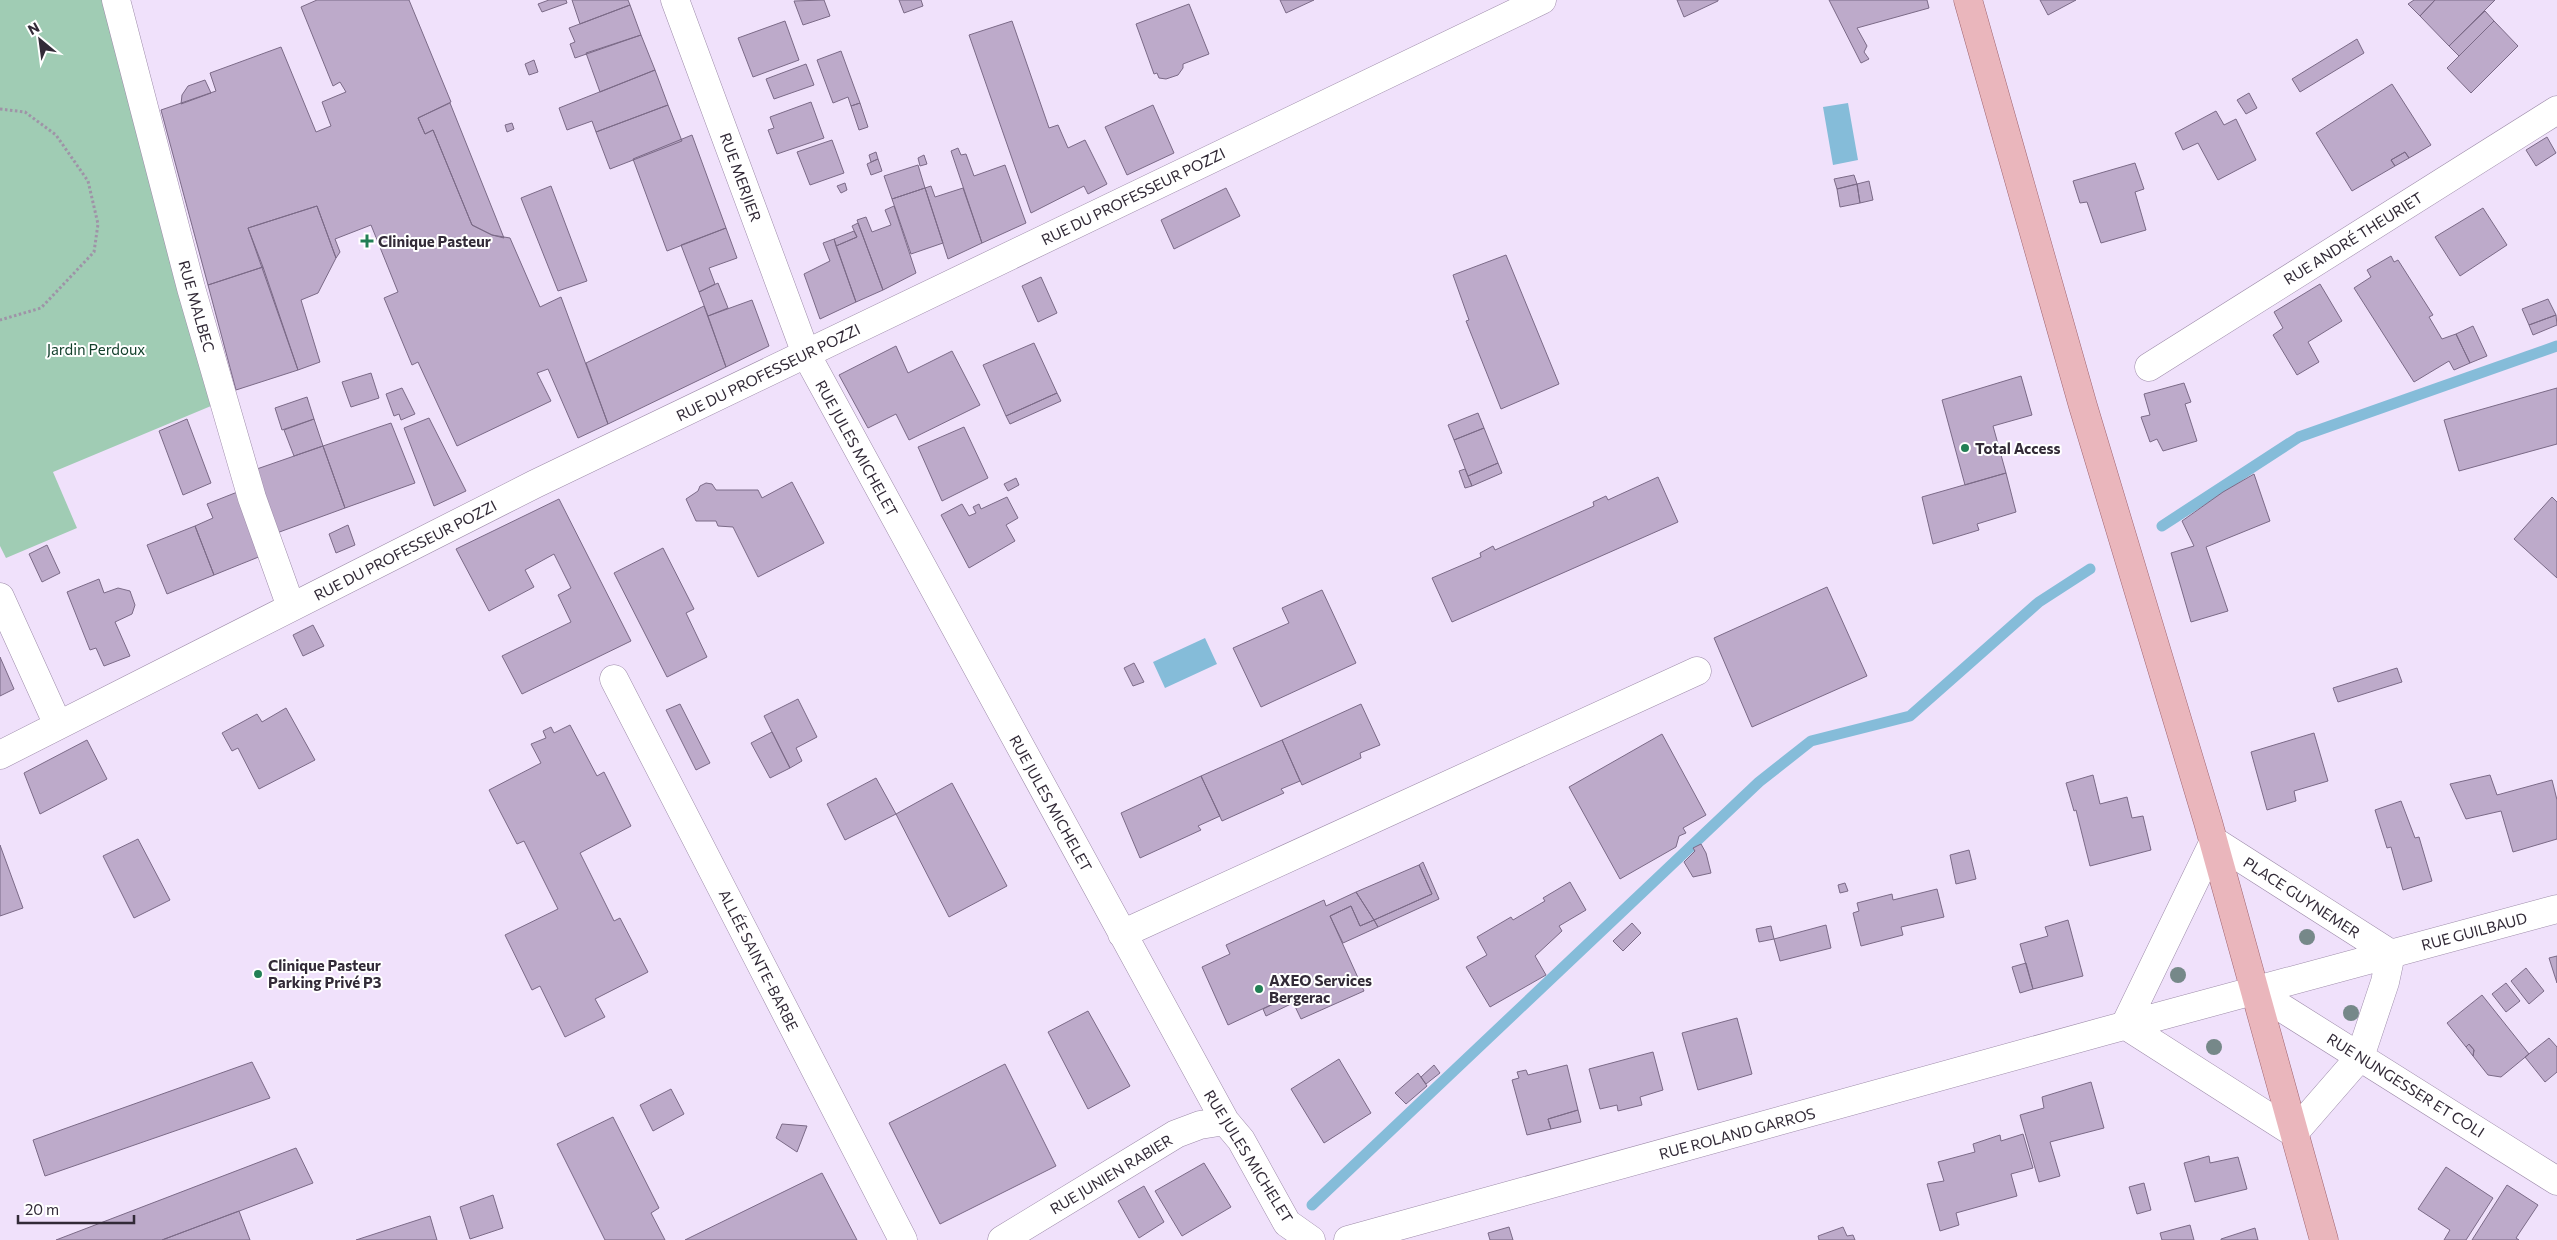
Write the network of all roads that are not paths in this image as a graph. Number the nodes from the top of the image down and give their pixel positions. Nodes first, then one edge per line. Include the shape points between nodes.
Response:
1 (116, 0) edge
2 (675, 0) edge
3 (1542, 0) edge
4 (1968, 0) edge
5 (2557, 110) edge
6 (806, 354) junction
7 (2149, 366) dead end
8 (0, 597) edge
9 (291, 608) junction
10 (1697, 671) dead end
11 (614, 679) dead end
12 (58, 726) junction
13 (0, 755) edge
14 (2214, 841) junction
15 (2557, 909) edge
16 (1122, 934) junction
17 (2391, 954) junction
18 (2255, 990) junction
19 (2125, 1026) junction
20 (2360, 1058) junction
21 (1225, 1121) junction
22 (2294, 1133) junction
23 (2557, 1181) edge
24 (903, 1240) edge
25 (1002, 1240) edge
26 (1311, 1240) edge
27 (1348, 1240) edge
28 (2324, 1240) edge

1 - 9 street, RUE MALBEC via 194,298 252,498
2 - 6 street, RUE MERJIER
3 - 6 street, RUE DU PROFESSEUR POZZI
4 - 14 main road via 2086,416
5 - 7 street, RUE ANDRÉ THEURIET
6 - 9 street, RUE DU PROFESSEUR POZZI via 535,484
6 - 16 street, RUE JULES MICHELET
8 - 12 street
9 - 12 street, RUE DU PROFESSEUR POZZI
10 - 16 street
11 - 24 street, ALLÉE SAINTE-BARBE
12 - 13 street, RUE DU PROFESSEUR POZZI
14 - 17 street, PLACE GUYNEMER
14 - 18 main road, PLACE GUYNEMER
14 - 19 street
15 - 17 street, RUE GUILBAUD
16 - 21 street, RUE JULES MICHELET
17 - 18 street, PLACE GUYNEMER
17 - 20 street
18 - 19 street, PLACE GUYNEMER
18 - 20 street, RUE NUNGESSER ET COLI
18 - 22 main road, PLACE GUYNEMER
19 - 22 street
19 - 27 street, RUE ROLAND GARROS
20 - 22 street
20 - 23 street, RUE NUNGESSER ET COLI
21 - 25 street, RUE JUNIEN RABIER via 1200,1125 1176,1134
21 - 26 street, RUE JULES MICHELET via 1241,1140 1287,1222
22 - 28 main road, PLACE GUYNEMER

